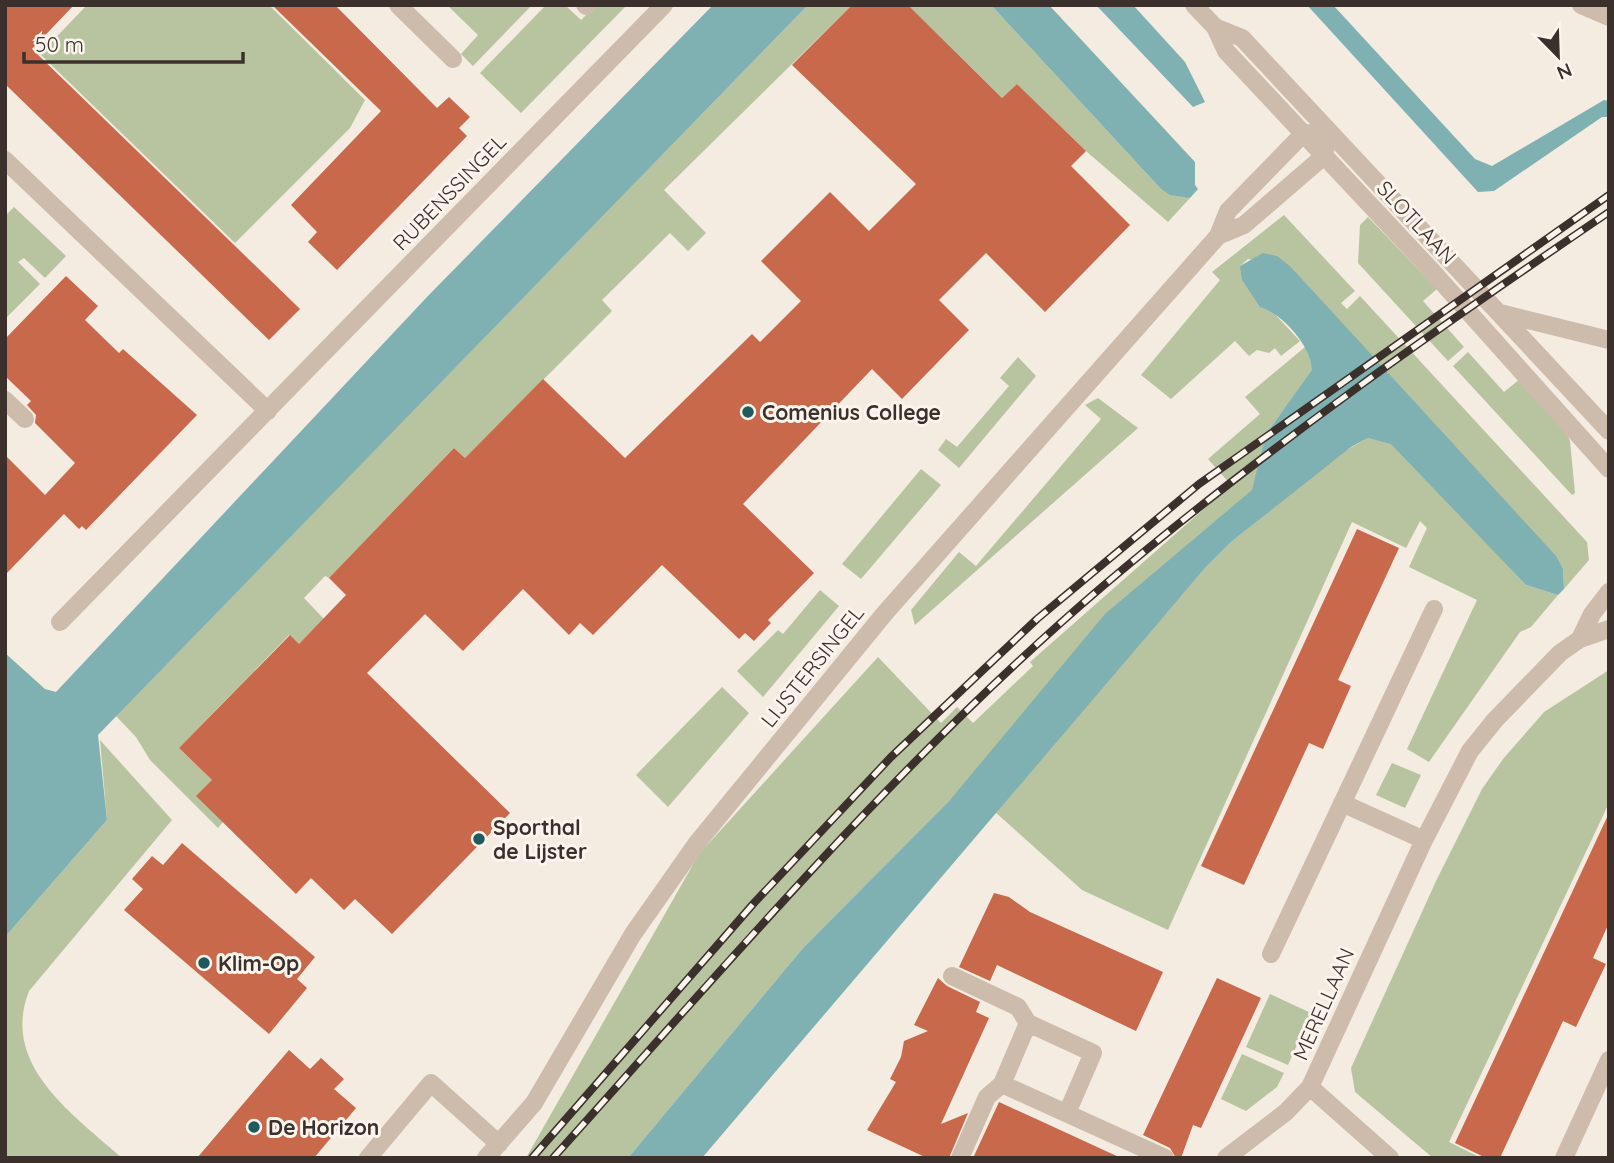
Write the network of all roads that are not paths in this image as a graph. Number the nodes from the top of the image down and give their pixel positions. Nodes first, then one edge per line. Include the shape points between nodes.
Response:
1 (398, 5) edge
2 (664, 5) edge
3 (1194, 5) edge
4 (1581, 5) edge
5 (1609, 17) edge
6 (1215, 27) junction
7 (453, 60) dead end
8 (1329, 131) junction
9 (1303, 134) junction
10 (1324, 156) junction
11 (5, 160) edge
12 (1218, 236) junction
13 (1500, 313) junction
14 (1609, 340) edge
15 (5, 400) edge
16 (268, 411) junction
17 (25, 419) dead end
18 (1609, 431) edge
19 (1609, 446) edge
20 (1590, 447) junction
21 (1609, 469) edge
22 (1609, 592) edge
23 (1434, 609) dead end
24 (60, 622) dead end
25 (1609, 629) edge
26 (1580, 639) junction
27 (1342, 803) junction
28 (1424, 839) junction
29 (1271, 954) dead end
30 (952, 976) dead end
31 (1028, 1023) junction
32 (1609, 1060) edge
33 (1002, 1084) junction
34 (1310, 1087) junction
35 (1067, 1113) junction
36 (499, 1144) junction
37 (368, 1158) edge
38 (486, 1158) edge
39 (960, 1158) edge
40 (1165, 1158) edge
41 (1226, 1158) edge
42 (1390, 1158) edge
43 (1564, 1158) edge

1 - 7 street
2 - 16 street, RUBENSSINGEL
3 - 6 street, SLOTLAAN
4 - 5 street
6 - 8 street, SLOTLAAN via 1242,38
6 - 9 street, SLOTLAAN via 1226,51
8 - 9 street
8 - 10 street
8 - 13 street, SLOTLAAN
9 - 10 street, SLOTLAAN
9 - 12 street, LIJSTERSINGEL via 1228,211
10 - 12 street, LIJSTERSINGEL via 1244,225
10 - 20 street, SLOTLAAN
11 - 16 street
12 - 36 street, LIJSTERSINGEL via 885,613 697,843 633,934 534,1103
13 - 14 street
13 - 18 street, SLOTLAAN
15 - 17 street
16 - 24 street, RUBENSSINGEL
19 - 20 street
20 - 21 street, SLOTLAAN
22 - 26 street, MERELLAAN
23 - 27 street
25 - 26 street, MERELLAAN
26 - 28 street, MERELLAAN via 1560,653 1470,751
27 - 28 street
27 - 29 street
28 - 34 street, MERELLAAN
30 - 31 street via 1018,1007
31 - 33 street
31 - 35 street via 1093,1053
32 - 43 street
33 - 35 street
33 - 39 street via 987,1097
34 - 41 street, MERELLAAN via 1286,1112
34 - 42 street
35 - 40 street
36 - 37 street via 431,1083
36 - 38 street, LIJSTERSINGEL

